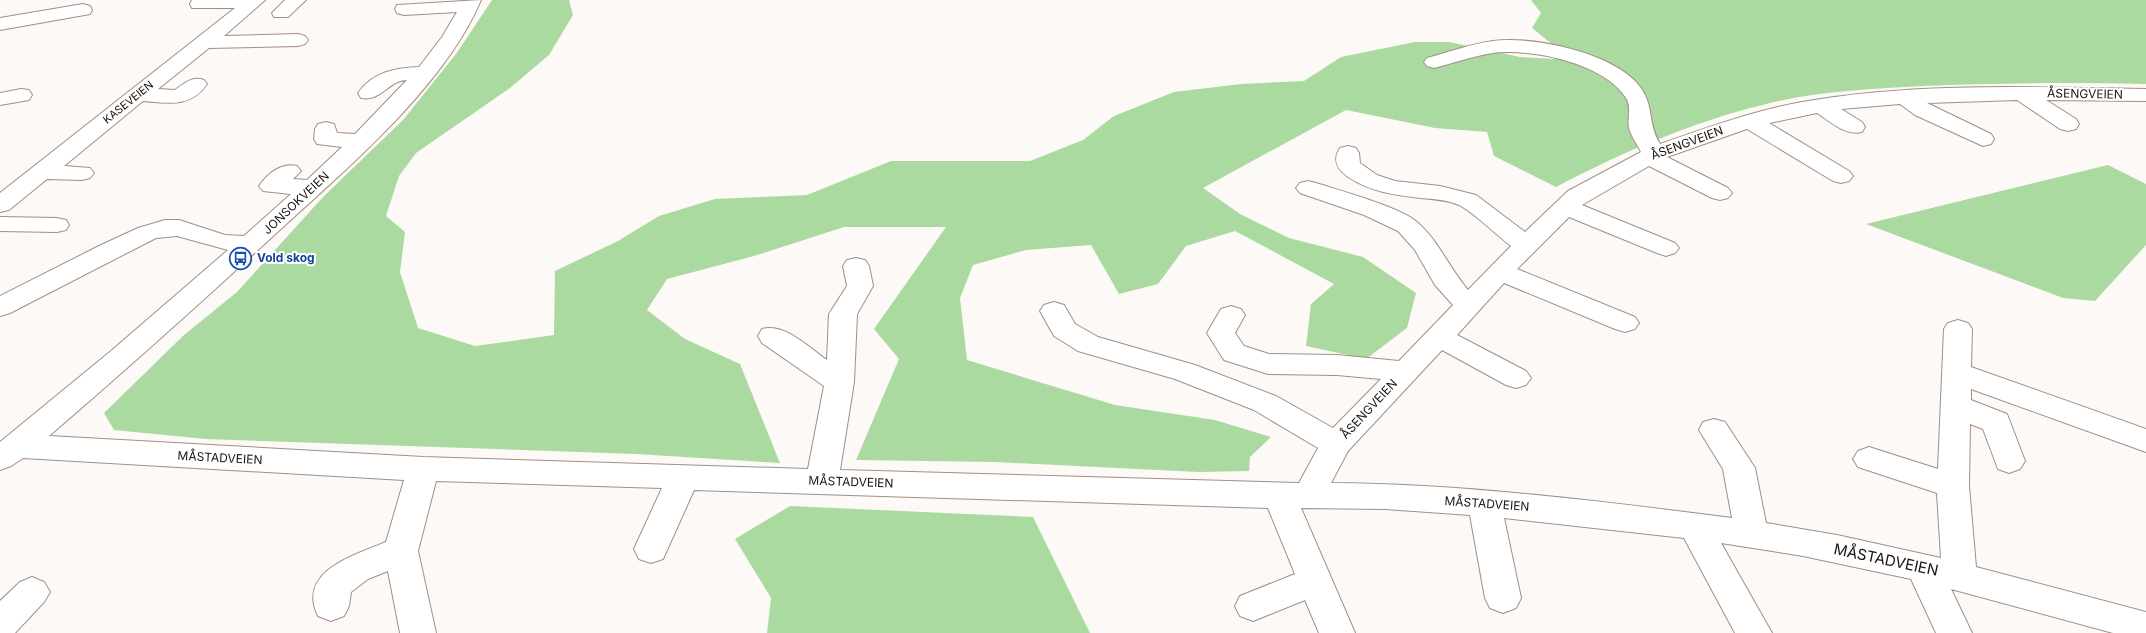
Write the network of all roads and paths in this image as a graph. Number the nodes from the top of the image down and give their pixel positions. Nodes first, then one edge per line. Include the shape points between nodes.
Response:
1 (297, 0) edge
2 (256, 1) edge
3 (470, 3) edge
4 (199, 4) dead end
5 (404, 9) dead end
6 (83, 10) dead end
7 (281, 13) dead end
8 (0, 24) edge
9 (201, 38) junction
10 (298, 40) dead end
11 (1434, 62) dead end
12 (424, 73) junction
13 (197, 84) dead end
14 (370, 93) dead end
15 (138, 94) junction
16 (21, 95) dead end
17 (2146, 95) edge
18 (1902, 96) junction
19 (0, 99) edge
20 (2021, 103) junction
21 (1821, 106) junction
22 (1750, 121) junction
23 (2068, 124) dead end
24 (1854, 127) dead end
25 (326, 128) dead end
26 (1983, 139) dead end
27 (361, 141) junction
28 (1348, 153) dead end
29 (1651, 155) junction
30 (289, 171) dead end
31 (40, 172) junction
32 (82, 173) dead end
33 (1841, 176) dead end
34 (313, 187) junction
35 (1308, 188) dead end
36 (1720, 193) dead end
37 (0, 205) edge
38 (1565, 207) junction
39 (0, 224) edge
40 (57, 225) dead end
41 (251, 244) junction
42 (1526, 245) junction
43 (1666, 248) dead end
44 (856, 266) dead end
45 (1500, 272) junction
46 (1468, 306) junction
47 (0, 307) edge
48 (1054, 311) dead end
49 (1231, 315) dead end
50 (1625, 323) dead end
51 (1958, 330) dead end
52 (772, 336) dead end
53 (1437, 336) junction
54 (1405, 371) junction
55 (1955, 372) junction
56 (1516, 378) dead end
57 (839, 382) junction
58 (1956, 406) junction
59 (1714, 430) dead end
60 (2146, 441) edge
61 (1336, 444) junction
62 (9, 452) edge
63 (1870, 459) dead end
64 (2009, 461) dead end
65 (423, 469) junction
66 (683, 477) junction
67 (822, 481) junction
68 (1953, 486) junction
69 (1294, 496) junction
70 (1484, 503) junction
71 (1694, 525) junction
72 (1752, 535) junction
73 (651, 549) dead end
74 (401, 551) junction
75 (1923, 568) junction
76 (1959, 576) junction
77 (1315, 581) junction
78 (32, 592) dead end
79 (1503, 598) dead end
80 (331, 606) dead end
81 (1253, 606) dead end
82 (0, 625) edge
83 (2146, 627) edge
84 (418, 633) edge
85 (1336, 633) edge
86 (1754, 633) edge
87 (1954, 633) edge

1 - 7 street
2 - 4 street
2 - 9 street, KASEVEIEN
3 - 5 street
3 - 12 street, JONSOKVEIEN via 442,51
6 - 8 street
9 - 10 street
9 - 15 street, KASEVEIEN
11 - 29 street via 1507,46 1542,50 1587,62 1622,79 1638,100 1641,129
12 - 14 street via 398,67
12 - 27 street, JONSOKVEIEN
13 - 15 street via 180,97
15 - 31 street, KASEVEIEN
16 - 19 street
17 - 20 street, ÅSENGVEIEN
18 - 20 street, ÅSENGVEIEN
18 - 21 street, ÅSENGVEIEN
18 - 26 street via 1923,110
20 - 23 street via 2042,107
21 - 22 street, ÅSENGVEIEN
21 - 24 street
22 - 29 street, ÅSENGVEIEN
22 - 33 street
25 - 27 street via 325,139
27 - 34 street, JONSOKVEIEN
28 - 42 street via 1348,166 1369,180 1390,188 1440,193 1467,200
29 - 36 street
29 - 38 street, ÅSENGVEIEN via 1577,196
30 - 34 street via 271,186
31 - 32 street
31 - 37 street, KASEVEIEN
34 - 41 street, JONSOKVEIEN
35 - 46 street via 1373,210 1407,226 1426,247 1444,279
38 - 42 street, ÅSENGVEIEN
38 - 43 street
39 - 40 street
41 - 47 street via 222,242 179,228 165,228 108,251
41 - 62 street, JONSOKVEIEN via 133,350
42 - 45 street, ÅSENGVEIEN
44 - 57 street via 860,286 843,314
45 - 46 street, ÅSENGVEIEN
45 - 50 street
46 - 53 street, ÅSENGVEIEN
48 - 61 street via 1064,330 1088,344 1185,372 1265,403
49 - 54 street via 1221,333 1234,353 1268,364 1337,365
51 - 55 street, MÅSTADVEIEN
52 - 57 street
53 - 54 street, ÅSENGVEIEN
53 - 56 street
54 - 61 street, ÅSENGVEIEN
55 - 58 street, MÅSTADVEIEN
55 - 60 street
57 - 67 street
58 - 64 street via 1996,422
58 - 68 street, MÅSTADVEIEN
59 - 72 street via 1739,468
61 - 69 street, ÅSENGVEIEN
62 - 65 street, MÅSTADVEIEN
63 - 68 street
65 - 66 street, MÅSTADVEIEN
65 - 74 street
66 - 67 street, MÅSTADVEIEN
66 - 73 street
67 - 69 street, MÅSTADVEIEN
68 - 76 street, MÅSTADVEIEN
69 - 70 street, MÅSTADVEIEN
69 - 77 street
70 - 71 street, MÅSTADVEIEN
70 - 79 street
71 - 72 street, MÅSTADVEIEN
71 - 86 street
72 - 75 street, MÅSTADVEIEN
74 - 80 street via 356,569 334,586
74 - 84 street
75 - 76 street, MÅSTADVEIEN
75 - 87 street
76 - 83 street, MÅSTADVEIEN
77 - 81 street
77 - 85 street
78 - 82 street

